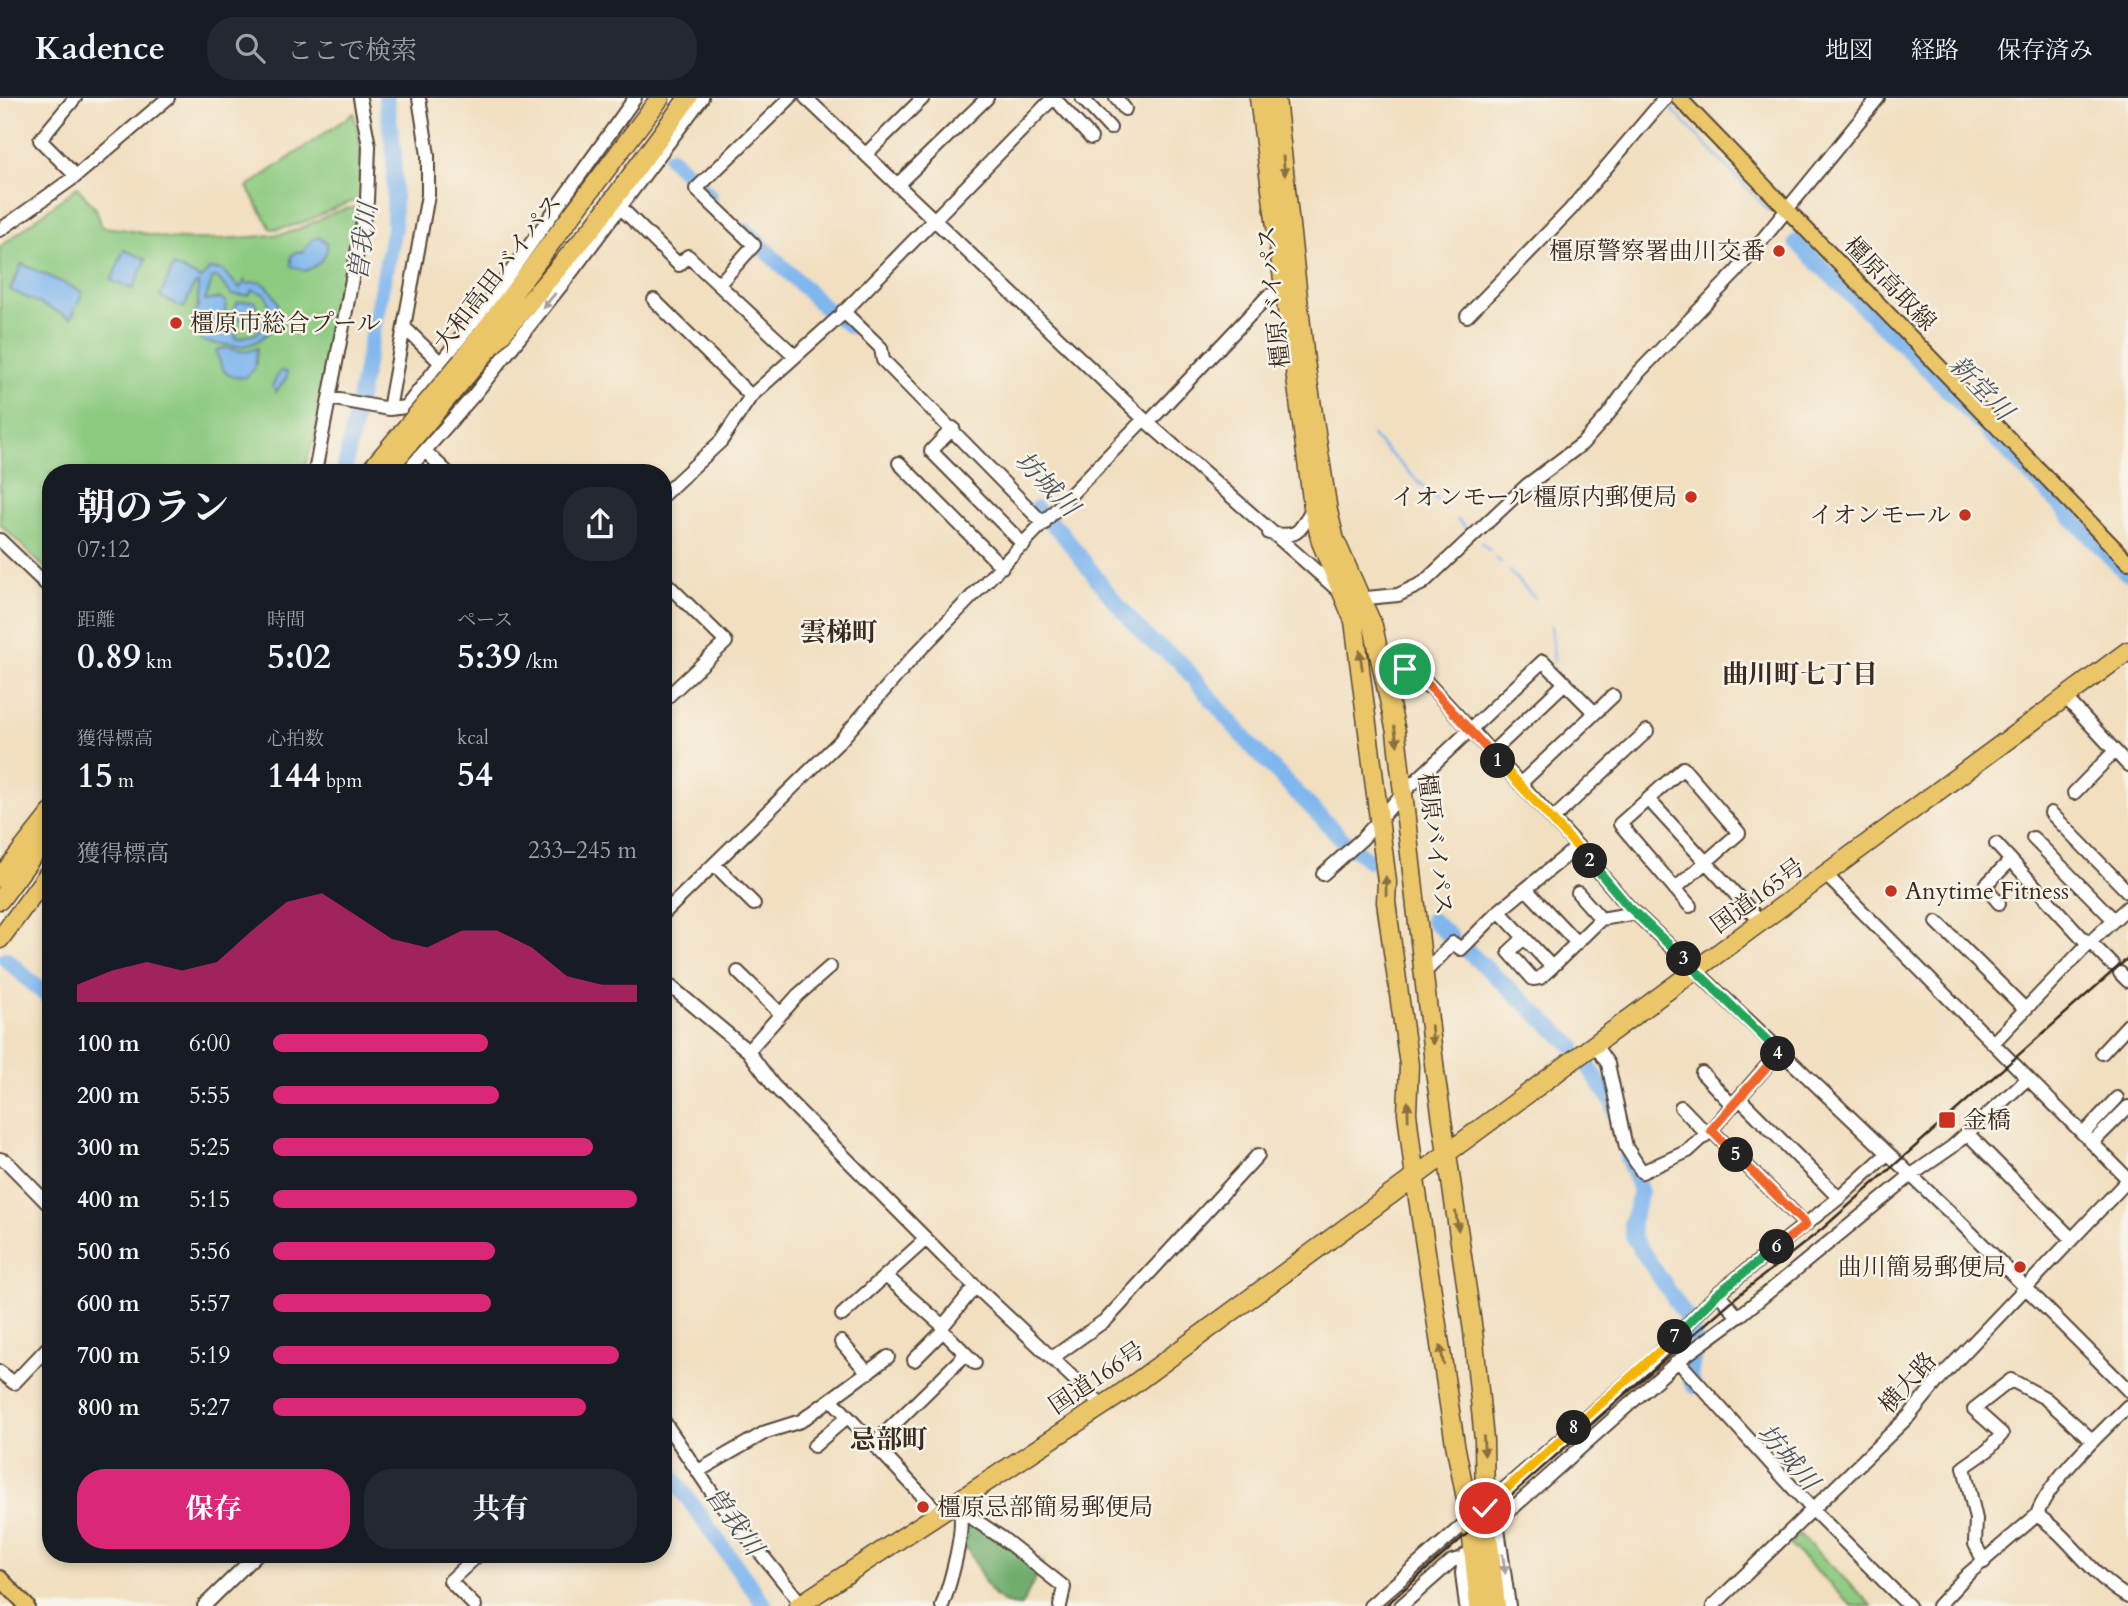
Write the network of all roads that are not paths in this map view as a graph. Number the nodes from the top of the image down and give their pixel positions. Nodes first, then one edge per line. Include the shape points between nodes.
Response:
1 (75, 98) edge
2 (168, 98) edge
3 (360, 98) edge
4 (419, 98) edge
5 (635, 98) edge
6 (646, 98) edge
7 (660, 98) edge
8 (675, 98) edge
9 (688, 98) edge
10 (702, 98) edge
11 (790, 98) edge
12 (806, 98) edge
13 (923, 98) edge
14 (987, 98) edge
15 (1054, 98) edge
16 (1082, 98) edge
17 (1116, 98) edge
18 (1259, 98) edge
19 (1276, 98) edge
20 (1679, 98) edge
21 (1878, 98) edge
22 (1663, 100) edge
23 (1125, 109) dead end
24 (1110, 128) dead end
25 (1091, 138) dead end
26 (866, 154) junction
27 (76, 176) junction
28 (897, 185) junction
29 (620, 207) junction
30 (1787, 211) junction
31 (934, 219) junction
32 (0, 230) edge
33 (720, 283) junction
34 (1283, 291) junction
35 (654, 300) dead end
36 (840, 314) junction
37 (1467, 316) dead end
38 (405, 328) junction
39 (795, 356) junction
40 (442, 364) junction
41 (467, 365) junction
42 (474, 395) junction
43 (751, 396) junction
44 (331, 398) junction
45 (387, 409) junction
46 (1146, 421) junction
47 (953, 428) junction
48 (425, 451) junction
49 (899, 463) dead end
50 (317, 464) edge
51 (376, 464) edge
52 (391, 464) edge
53 (413, 464) edge
54 (439, 464) edge
55 (672, 487) edge
56 (1313, 507) junction
57 (1048, 521) junction
58 (1269, 533) junction
59 (0, 540) edge
60 (1024, 545) junction
61 (2128, 562) edge
62 (1002, 567) junction
63 (42, 580) edge
64 (672, 589) edge
65 (1353, 597) junction
66 (1378, 649) junction
67 (2128, 651) edge
68 (672, 683) edge
69 (1564, 684) junction
70 (1613, 696) dead end
71 (2066, 698) junction
72 (1595, 713) junction
73 (1647, 731) dead end
74 (1472, 733) junction
75 (2115, 751) junction
76 (1491, 753) junction
77 (2128, 765) edge
78 (1520, 784) junction
79 (1404, 792) junction
80 (2074, 793) dead end
81 (1648, 799) junction
82 (2052, 813) dead end
83 (42, 819) edge
84 (1553, 819) junction
85 (1379, 822) junction
86 (42, 824) edge
87 (30, 838) junction
88 (2034, 838) dead end
89 (42, 843) edge
90 (1996, 844) dead end
91 (1578, 846) junction
92 (2011, 860) junction
93 (1705, 862) junction
94 (42, 863) edge
95 (714, 864) junction
96 (1323, 874) dead end
97 (1827, 876) junction
98 (0, 878) edge
99 (42, 882) edge
100 (1525, 889) junction
101 (1675, 889) junction
102 (2128, 891) edge
103 (1578, 893) dead end
104 (0, 900) edge
105 (1999, 903) dead end
106 (754, 904) dead end
107 (672, 905) edge
108 (1690, 906) dead end
109 (2128, 908) edge
110 (1499, 911) junction
111 (1636, 914) junction
112 (0, 919) edge
113 (1601, 919) junction
114 (2114, 920) junction
115 (1937, 922) dead end
116 (1762, 923) junction
117 (1524, 938) junction
118 (0, 939) edge
119 (1577, 943) junction
120 (2089, 943) junction
121 (830, 967) dead end
122 (1552, 967) junction
123 (1426, 971) junction
124 (1696, 971) junction
125 (738, 972) dead end
126 (2120, 973) edge
127 (672, 988) edge
128 (1429, 1002) junction
129 (1402, 1007) junction
130 (2025, 1009) junction
131 (781, 1014) junction
132 (2128, 1025) edge
133 (1994, 1042) junction
134 (1595, 1045) junction
135 (748, 1051) junction
136 (1779, 1052) junction
137 (2102, 1053) dead end
138 (1702, 1073) dead end
139 (2027, 1079) junction
140 (2118, 1098) dead end
141 (1736, 1102) junction
142 (1681, 1107) dead end
143 (2128, 1107) edge
144 (1507, 1109) junction
145 (1443, 1116) junction
146 (1709, 1132) junction
147 (1968, 1133) junction
148 (2087, 1139) junction
149 (1448, 1153) junction
150 (1887, 1154) junction
151 (1258, 1155) dead end
152 (0, 1159) edge
153 (1910, 1176) junction
154 (1415, 1179) junction
155 (2128, 1180) edge
156 (42, 1198) edge
157 (1839, 1198) junction
158 (1806, 1225) junction
159 (926, 1239) junction
160 (2072, 1239) junction
161 (887, 1277) junction
162 (975, 1287) junction
163 (2025, 1288) junction
164 (1718, 1293) junction
165 (842, 1315) dead end
166 (1738, 1317) junction
167 (1694, 1318) junction
168 (943, 1328) junction
169 (1705, 1340) junction
170 (841, 1342) dead end
171 (42, 1353) edge
172 (888, 1357) dead end
173 (1052, 1358) junction
174 (914, 1360) dead end
175 (1678, 1361) junction
176 (0, 1373) edge
177 (868, 1373) junction
178 (2127, 1386) edge
179 (832, 1400) junction
180 (1103, 1406) junction
181 (2128, 1406) edge
182 (846, 1418) junction
183 (672, 1432) edge
184 (2093, 1441) junction
185 (874, 1443) junction
186 (814, 1446) dead end
187 (700, 1470) junction
188 (958, 1506) junction
189 (1812, 1509) junction
190 (938, 1512) junction
191 (2037, 1514) junction
192 (1485, 1518) junction
193 (1469, 1555) junction
194 (1984, 1562) junction
195 (248, 1563) edge
196 (469, 1563) edge
197 (0, 1578) edge
198 (2128, 1597) edge
199 (1714, 1604) edge
200 (801, 1605) edge
201 (27, 1606) edge
202 (204, 1606) edge
203 (475, 1606) edge
204 (942, 1606) edge
205 (1060, 1606) edge
206 (1370, 1606) edge
207 (1402, 1606) edge
208 (1466, 1606) edge
209 (1479, 1606) edge
210 (1496, 1606) edge
211 (1509, 1606) edge
212 (1909, 1606) edge
213 (1938, 1606) edge

1 - 27 street via 40,140
2 - 27 street
3 - 44 street via 369,146 368,201
4 - 38 street via 428,155 428,195
5 - 40 street
6 - 41 highway via 568,206
7 - 41 highway, 大和高田バイパス
8 - 41 highway, 大和高田バイパス via 578,232
9 - 41 highway via 594,226
10 - 29 street
11 - 33 street via 700,186 754,245
12 - 26 street
13 - 26 street
14 - 28 street
15 - 25 street
15 - 31 street
16 - 24 street
17 - 23 street
18 - 34 highway, 橿原バイパス
19 -> 65 highway, 橿原バイパス via 1305,361 1328,511
20 - 30 main road, 橿原高取線
21 - 30 street
22 - 37 street via 1570,210
26 - 28 street
27 - 32 street
28 - 31 street
29 - 33 street via 678,265 688,256
29 -> 42 street
30 - 61 main road, 橿原高取線
30 - 65 street via 1736,272 1639,372 1581,444 1526,486 1423,583 1398,595
31 - 36 street
31 - 46 street
33 - 39 street
34 - 46 street via 1268,296
34 - 56 highway, 橿原バイパス
35 - 43 street
36 - 39 street
36 - 47 street
38 - 40 street
38 - 45 street
39 - 43 street
40 - 42 street
40 - 45 street via 406,407
41 - 51 highway, 大和高田バイパス, bridge
41 - 52 highway, 大和高田バイパス, bridge
42 - 48 street
43 - 55 street via 721,441
44 - 45 street
44 - 50 street
46 - 57 street
46 - 58 street
47 - 57 street
47 - 60 street via 931,451
48 - 53 street
48 - 54 street
49 - 62 street
56 - 58 street via 1294,534
56 - 65 highway, 橿原バイパス via 1321,542
57 - 60 street
58 - 65 street
59 - 63 street
60 - 62 street
62 - 95 street via 913,657 840,741
64 - 68 street via 726,642
65 - 66 highway, 橿原バイパス
85 -> 65 highway, 橿原バイパス
66 - 74 street via 1409,665
66 -> 79 highway, 橿原バイパス
67 - 71 highway, 国道165号
69 - 72 street
69 - 74 street via 1546,665
69 - 76 street
70 - 72 street
71 - 75 street
71 - 97 highway, 国道165号
72 - 78 street
73 - 84 street
74 - 76 street
74 - 79 street
75 - 77 street
75 - 80 street
76 - 78 street
78 - 84 street
79 - 85 street
79 - 123 highway, 橿原バイパス
81 - 93 street
81 - 93 street via 1683,768 1739,833
81 - 101 street via 1620,824
82 - 102 street
83 - 87 street
84 - 91 street
85 - 96 street
129 -> 85 highway, 橿原バイパス
86 - 87 highway
87 - 98 highway
88 - 114 street
89 - 104 highway
90 - 92 street
91 - 100 street
91 - 111 street
92 - 105 street via 1985,886
92 - 120 street
93 - 101 street
93 - 116 street
94 - 112 highway
95 - 106 street
95 - 107 street
97 - 116 highway, 国道165号
97 - 133 street
99 - 118 highway
100 - 110 street
100 - 119 street
101 - 108 street
103 - 113 street
109 - 114 street
110 - 117 street
110 - 123 street via 1461,949 1453,943
111 - 113 street
111 - 124 street
113 - 119 street
114 - 120 street
115 - 130 street
116 - 124 highway, 国道165号
117 - 122 street
117 - 122 street via 1509,952 1525,970 1534,979
119 - 122 street
120 - 126 street
120 - 130 street
121 - 131 street
123 - 128 highway, 橿原バイパス
124 - 134 highway, 国道165号
124 - 136 street
125 - 131 street
127 - 135 street
128 - 129 highway
128 -> 145 highway, 橿原バイパス
154 -> 129 highway, 橿原バイパス
130 - 133 street
131 - 135 street
132 - 137 street
133 - 139 street
134 - 144 highway, 国道165号
134 - 146 street via 1608,1064 1626,1147 1642,1172 1688,1151
135 - 159 street via 773,1086
136 - 141 street
136 - 150 street
138 - 141 street
139 - 147 street
139 - 148 street
140 - 148 street
141 - 146 street
141 - 157 street
142 - 146 street
143 - 148 street
144 - 145 highway via 1463,1127
144 - 149 highway, 国道165号
145 - 149 highway, 橿原バイパス
146 - 158 street
147 - 153 street
147 - 160 street
148 - 155 street
149 - 154 highway, 国道165号
149 -> 192 highway, 橿原バイパス via 1485,1440
150 - 153 street
150 - 157 street
151 - 173 street via 1107,1319
152 - 156 street
153 - 163 street
153 - 166 street
154 - 180 highway, 国道166号
192 -> 154 highway, 橿原バイパス via 1455,1444
155 - 160 street, 横大路
157 - 158 street
158 - 164 street
159 - 161 street
159 - 162 street
160 - 163 street, 横大路
161 - 165 street
161 - 168 street
162 - 168 street
162 - 173 street
163 - 178 street
163 - 189 street, 横大路 via 1909,1416
164 - 166 street
164 - 167 street
166 - 169 street
167 - 169 street
167 - 192 street
168 - 174 street
168 - 185 street via 971,1359
169 - 175 street
170 - 177 street
171 - 176 street via 14,1383
172 - 177 street
173 - 180 street
175 - 189 street
175 - 192 street
177 - 179 street
179 - 182 street
179 - 187 street via 801,1421 766,1432
180 - 188 highway, 国道166号
181 - 184 street
182 - 185 street
182 - 186 street
183 - 187 street
184 - 191 street
184 - 194 street via 2045,1398 2011,1380 1974,1409 2002,1434 1964,1467 1976,1518 1975,1544
185 - 190 street
187 - 200 street via 713,1494
188 - 190 highway, 国道166号
188 - 204 street via 952,1578
188 - 205 street via 1064,1587
189 - 199 street, 横大路
189 - 212 street
190 - 200 highway, 国道166号
191 - 194 street
191 - 198 street via 2053,1525 2110,1587
192 - 193 highway, 橿原バイパス
192 - 206 street via 1440,1547
192 - 210 highway, 橿原バイパス
192 -> 211 street
193 - 207 street via 1448,1564
193 - 208 street via 1462,1573
193 - 209 highway, 橿原バイパス
194 - 213 street
195 - 202 street
196 - 203 street via 450,1581
197 - 201 main road

